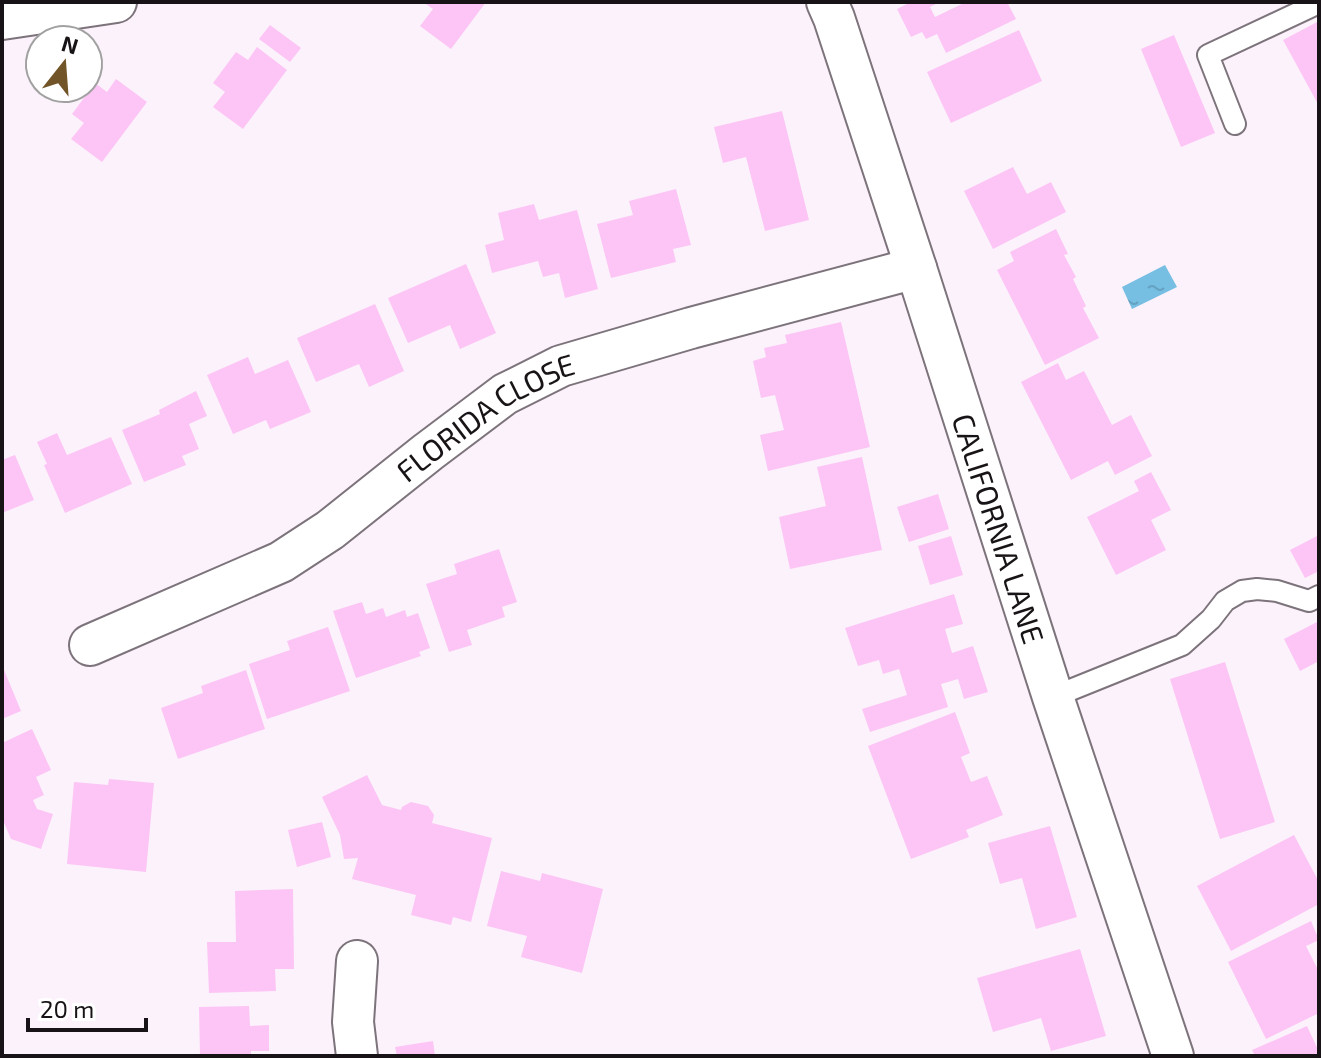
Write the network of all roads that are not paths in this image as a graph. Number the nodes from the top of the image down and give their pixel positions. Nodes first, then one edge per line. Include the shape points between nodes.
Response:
1 (116, 2) edge
2 (827, 2) edge
3 (1319, 3) edge
4 (2, 19) edge
5 (1235, 124) dead end
6 (916, 268) junction
7 (1319, 596) edge
8 (90, 645) dead end
9 (1053, 697) junction
10 (357, 961) dead end
11 (357, 1056) edge
12 (1173, 1056) edge

1 - 4 street
2 - 6 street, CALIFORNIA LANE
3 - 5 lane via 1208,55
6 - 8 street, FLORIDA CLOSE via 561,366 505,394 281,562
6 - 9 street, CALIFORNIA LANE
7 - 9 lane via 1309,601 1277,591 1242,591 1182,645
9 - 12 street, CALIFORNIA LANE
10 - 11 street

